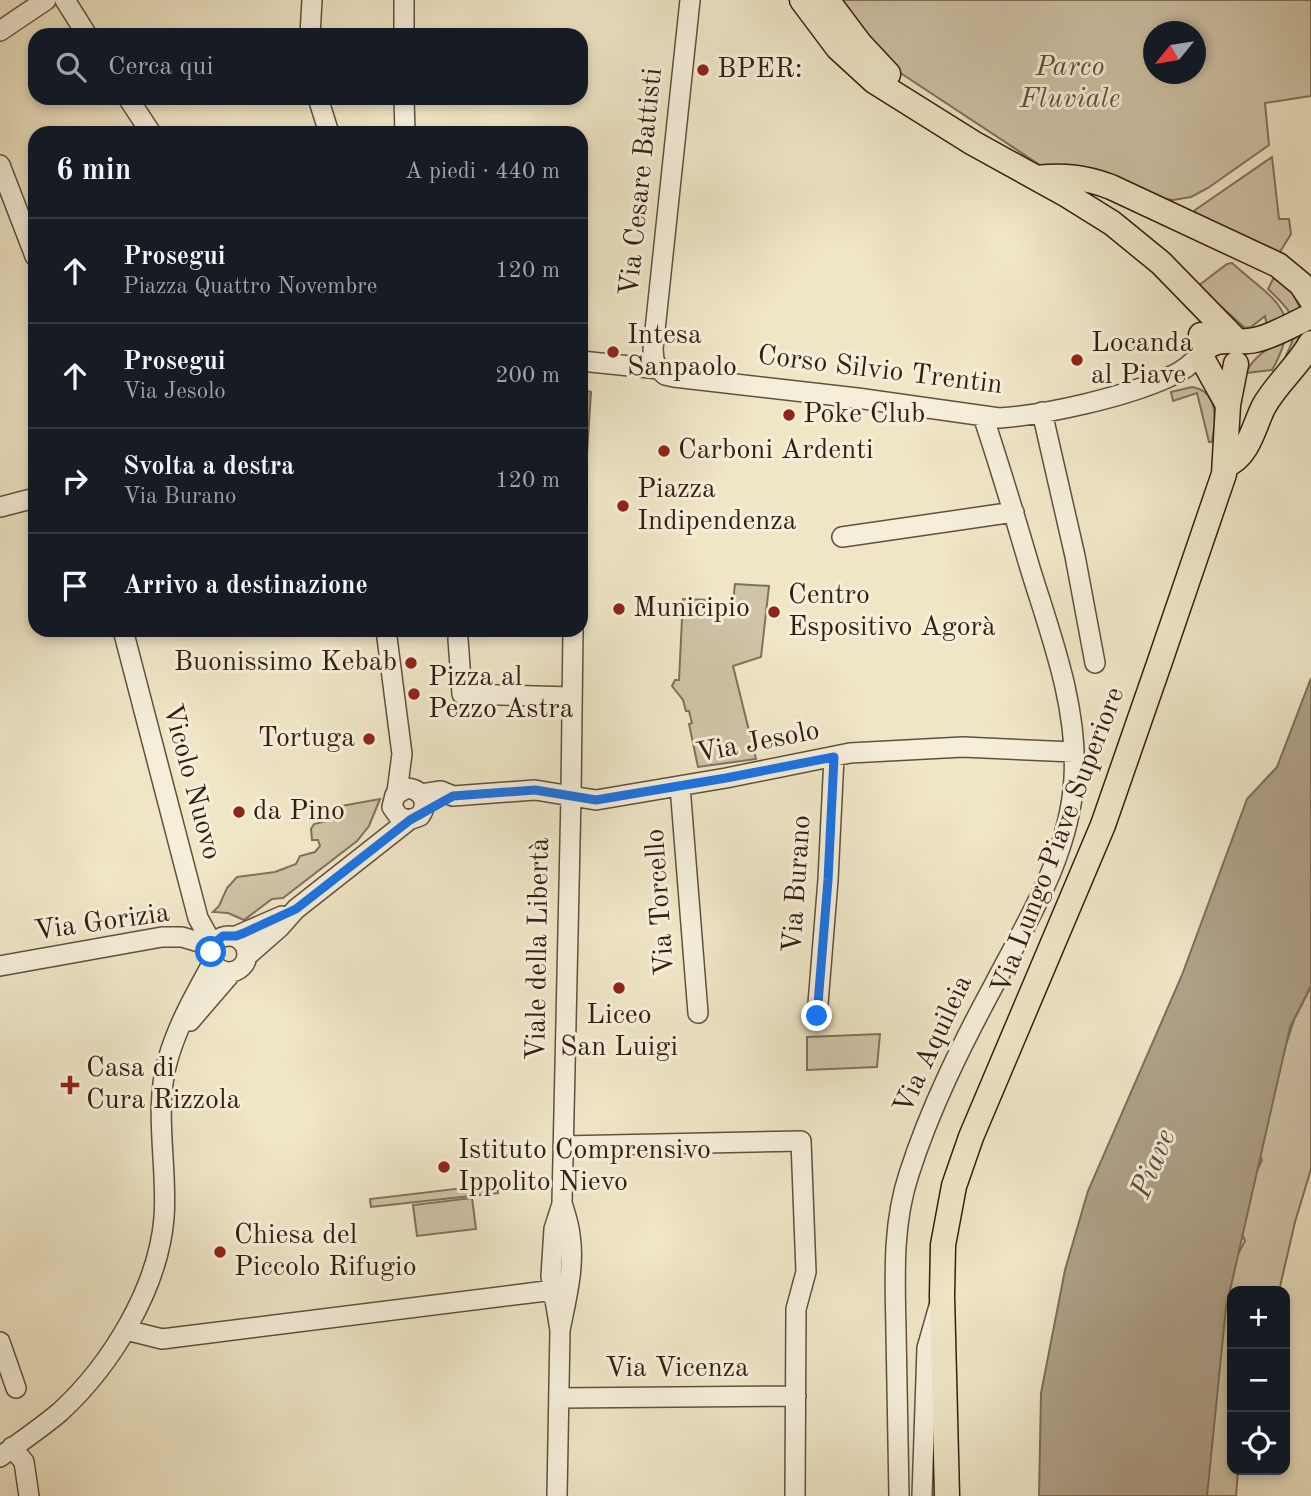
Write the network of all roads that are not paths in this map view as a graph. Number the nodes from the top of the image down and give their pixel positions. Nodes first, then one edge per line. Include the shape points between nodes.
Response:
1 (46, 0) edge
2 (65, 0) edge
3 (312, 0) edge
4 (404, 0) edge
5 (690, 0) edge
6 (802, 0) edge
7 (827, 0) edge
8 (83, 28) edge
9 (310, 28) edge
10 (404, 28) edge
11 (0, 30) edge
12 (133, 105) edge
13 (320, 105) edge
14 (404, 105) edge
15 (921, 111) junction
16 (146, 126) edge
17 (327, 126) edge
18 (405, 126) edge
19 (0, 165) edge
20 (1036, 178) junction
21 (28, 238) edge
22 (1192, 297) junction
23 (1311, 299) edge
24 (1311, 316) edge
25 (1311, 343) edge
26 (1251, 344) junction
27 (588, 362) edge
28 (1207, 362) junction
29 (659, 369) junction
30 (1228, 405) junction
31 (1042, 412) junction
32 (983, 416) junction
33 (1232, 453) junction
34 (28, 500) edge
35 (0, 508) edge
36 (1014, 512) junction
37 (842, 537) dead end
38 (125, 637) edge
39 (387, 637) edge
40 (573, 637) edge
41 (458, 639) dead end
42 (1095, 663) dead end
43 (572, 697) junction
44 (1074, 743) junction
45 (834, 757) junction
46 (680, 786) junction
47 (571, 796) junction
48 (410, 803) junction
49 (296, 909) junction
50 (236, 936) junction
51 (212, 951) junction
52 (247, 956) junction
53 (0, 966) edge
54 (232, 972) junction
55 (698, 1013) dead end
56 (817, 1016) dead end
57 (178, 1035) junction
58 (563, 1146) junction
59 (554, 1294) junction
60 (942, 1296) junction
61 (126, 1330) junction
62 (0, 1342) edge
63 (16, 1388) dead end
64 (796, 1396) junction
65 (559, 1398) junction
66 (6, 1452) edge
67 (29, 1496) edge
68 (557, 1496) edge
69 (795, 1496) edge
70 (899, 1496) edge
71 (922, 1496) edge
72 (947, 1496) edge

1 - 11 street
2 - 8 street
3 - 9 street
4 - 10 street
5 - 29 street, Via Cesare Battisti via 653,349
6 - 15 main road via 854,63
7 - 15 main road
12 - 16 street
13 - 17 street
14 - 18 street
15 - 20 main road
19 - 21 street
20 - 22 main road via 1127,234
20 - 23 main road via 1066,175 1111,187 1278,265
22 - 26 main road
22 - 28 main road
24 - 26 main road, Corso Silvio Trentin
25 - 33 main road
26 - 28 main road, Corso Silvio Trentin via 1211,343
26 - 30 main road, Via Lungo Piave Superiore
27 - 29 street, Corso Silvio Trentin
28 - 30 main road
28 - 31 street, Corso Silvio Trentin via 1120,393
29 - 32 street, Corso Silvio Trentin via 674,377
30 - 33 main road, Via Lungo Piave Superiore
31 - 32 street, Corso Silvio Trentin via 1022,417
31 - 42 street
32 - 36 street, Via Aquileia
33 - 60 main road, Via Lungo Piave Superiore via 1103,825 954,1186 943,1245
34 - 35 street
36 - 37 street
36 - 44 street, Via Aquileia via 1061,672
38 - 51 street, Vicolo Nuovo via 198,918
39 - 48 street
40 - 43 street, Viale della Libertà
41 - 43 street via 462,694
43 - 47 street, Viale della Libertà
44 - 45 street, Via Jesolo
44 - 70 street, Via Aquileia via 1071,811 1050,876 943,1087 898,1211
45 - 46 street, Via Jesolo
45 - 56 street, Via Burano
46 - 47 street, Via Jesolo via 596,800
46 - 55 street, Via Torcello
47 - 48 street, Via Jesolo via 535,790
47 - 58 street, Viale della Libertà
48 - 49 street, Via Jesolo via 362,857
49 - 50 street
49 - 52 street
50 - 51 street via 223,936
50 - 52 street via 245,944
51 - 53 street, Via Gorizia via 182,937 162,937
51 - 54 street via 220,970
51 - 57 street
52 - 54 street via 241,968
54 - 57 street
57 - 61 street via 168,1059 163,1094 161,1237
58 - 59 street, Viale della Libertà via 562,1203 571,1237 570,1276
58 - 64 street via 802,1141 806,1272 796,1309
59 - 61 street via 162,1339
59 - 65 street, Viale della Libertà via 560,1333
60 - 71 street, Via Lungo Piave Superiore via 927,1348
60 - 72 main road, Via Lungo Piave Superiore
61 - 66 street via 86,1386
62 - 63 street
64 - 65 street, Via Vicenza
64 - 69 street
65 - 68 street, Viale della Libertà
66 - 67 street via 24,1462

